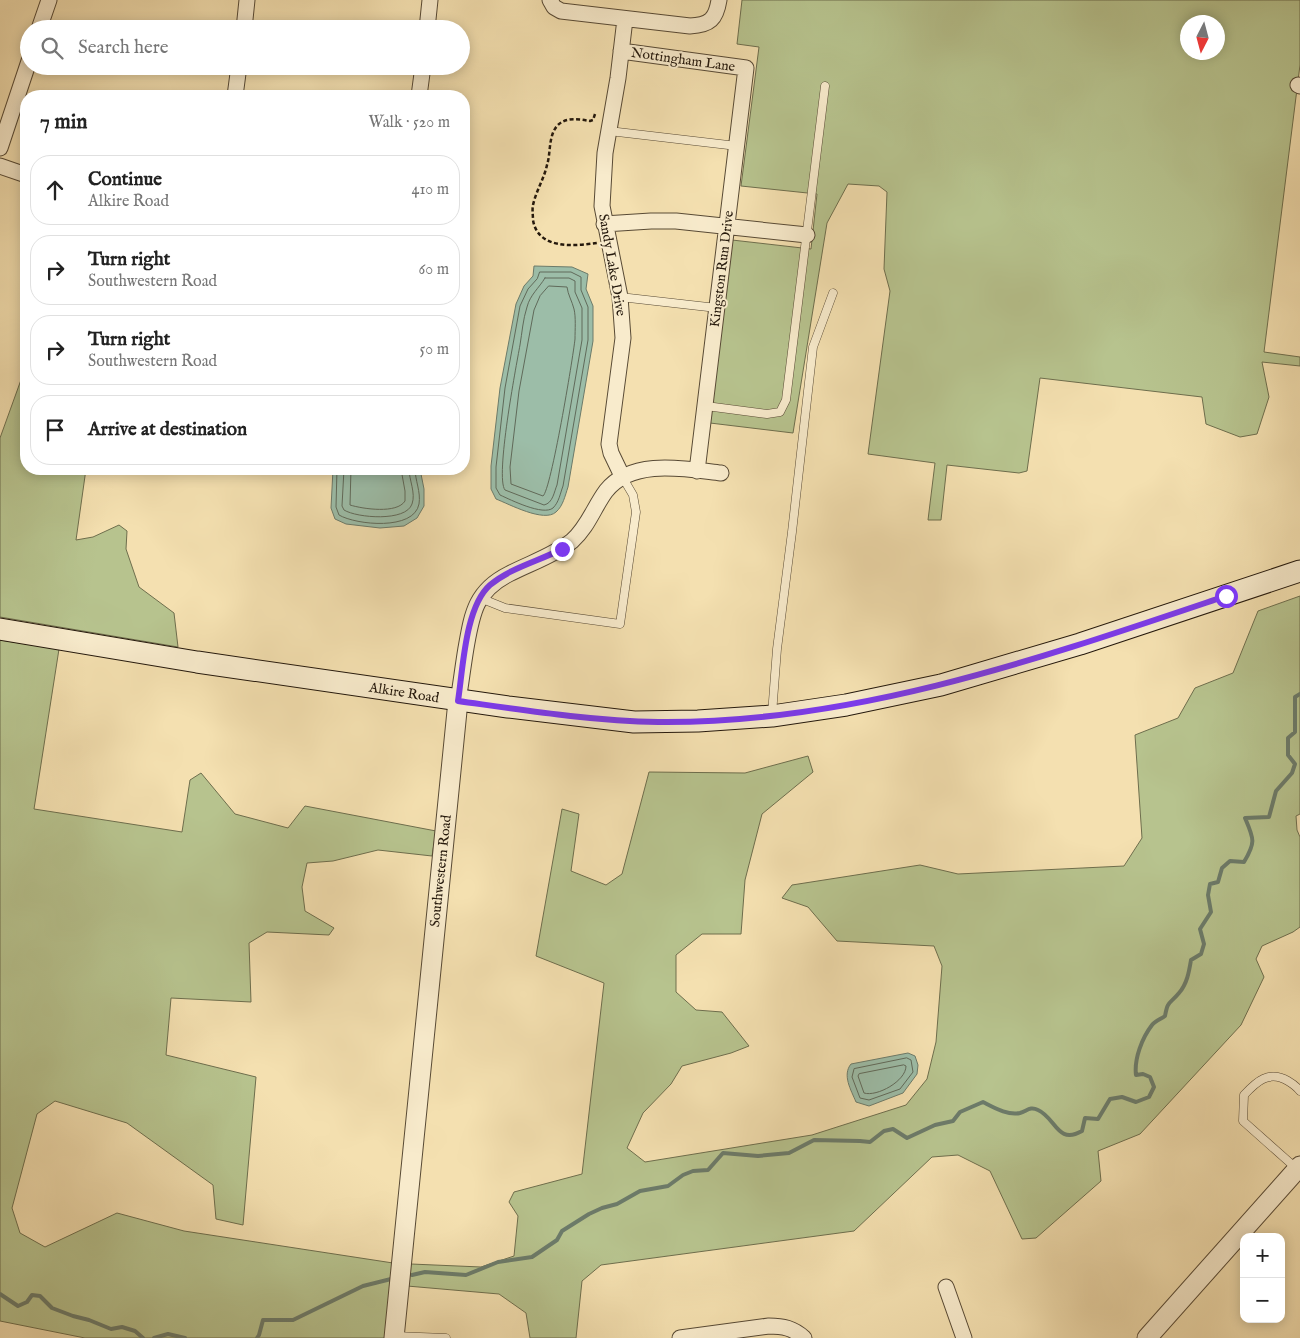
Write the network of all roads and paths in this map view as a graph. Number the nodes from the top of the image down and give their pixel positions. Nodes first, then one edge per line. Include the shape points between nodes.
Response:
1 (49, 0) edge
2 (247, 0) edge
3 (430, 0) edge
4 (550, 0) edge
5 (718, 0) edge
6 (625, 19) junction
7 (42, 20) edge
8 (245, 20) edge
9 (428, 20) edge
10 (621, 51) junction
11 (746, 68) joint
12 (24, 75) edge
13 (238, 75) edge
14 (421, 75) edge
15 (825, 86) dead end
16 (237, 90) edge
17 (420, 90) edge
18 (595, 114) dead end
19 (609, 131) junction
20 (737, 146) junction
21 (0, 148) edge
22 (0, 166) edge
23 (20, 173) edge
24 (604, 224) junction
25 (728, 227) junction
26 (807, 235) junction
27 (608, 241) junction
28 (833, 293) dead end
29 (620, 297) junction
30 (718, 308) junction
31 (706, 406) junction
32 (698, 471) junction
33 (721, 473) dead end
34 (623, 478) junction
35 (1300, 571) edge
36 (480, 598) junction
37 (0, 629) edge
38 (458, 701) junction
39 (772, 716) junction
40 (1300, 1091) edge
41 (1299, 1168) edge
42 (946, 1287) dead end
43 (800, 1334) edge
44 (394, 1337) edge
45 (446, 1338) edge
46 (680, 1338) edge
47 (964, 1338) edge
48 (1147, 1338) edge

1 - 7 street
2 - 8 street
3 - 9 street
4 - 6 street via 561,11
5 - 6 street via 714,18 697,26
6 - 10 street, Sandy Lake Drive
10 - 11 street, Nottingham Lane
10 - 19 street, Sandy Lake Drive
11 - 20 street, Kingston Run Drive
12 - 21 street
13 - 16 street
14 - 17 street
15 - 26 lane
18 - 27 path via 590,121 571,119 557,126 552,136 548,165 532,207 534,227 554,244 575,246
19 - 20 lane
19 - 24 street, Sandy Lake Drive via 602,206
20 - 25 street, Kingston Run Drive
22 - 23 street
24 - 25 street via 651,221
24 - 27 street, Sandy Lake Drive
25 - 26 street
25 - 30 street, Kingston Run Drive
26 - 31 lane via 786,400 780,412 767,414
27 - 29 street, Sandy Lake Drive
28 - 39 lane via 813,347
29 - 30 lane
29 - 34 street, Sandy Lake Drive via 623,338 609,444
30 - 31 street, Kingston Run Drive
31 - 32 street, Kingston Run Drive
32 - 33 street, Southwestern Road
32 - 34 street, Southwestern Road via 653,468
34 - 36 street, Southwestern Road via 606,491 574,539 550,555 490,585
34 - 36 lane via 633,495 636,512 620,624 505,608
35 - 39 main road, Alkire Road via 1080,644 951,682 846,705
36 - 38 street, Southwestern Road via 472,615
37 - 38 main road, Alkire Road
38 - 39 main road, Alkire Road via 634,722
38 - 44 street, Southwestern Road
40 - 41 lane via 1280,1077 1266,1077 1254,1083 1244,1095 1243,1120
41 - 48 street
42 - 47 street
43 - 46 street via 783,1326 769,1326
44 - 45 lane

